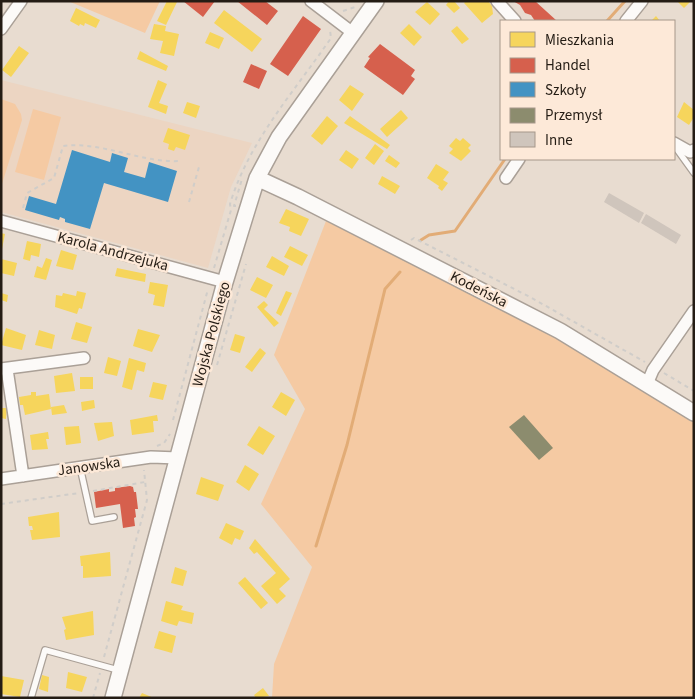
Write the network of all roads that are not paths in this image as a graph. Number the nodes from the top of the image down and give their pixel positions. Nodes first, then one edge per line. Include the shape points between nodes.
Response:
1 (22, 1) edge
2 (311, 1) edge
3 (376, 1) edge
4 (497, 1) edge
5 (642, 1) edge
6 (514, 20) edge
7 (627, 20) edge
8 (1, 29) edge
9 (353, 33) junction
10 (675, 144) edge
11 (675, 144) edge
12 (694, 150) edge
13 (518, 160) edge
14 (694, 173) edge
15 (257, 178) junction
16 (506, 178) dead end
17 (1, 221) edge
18 (225, 282) junction
19 (694, 311) edge
20 (84, 358) dead end
21 (4, 369) edge
22 (647, 384) junction
23 (694, 413) edge
24 (178, 458) junction
25 (80, 467) junction
26 (23, 476) junction
27 (1, 479) edge
28 (114, 517) dead end
29 (120, 671) junction
30 (31, 698) edge
31 (113, 698) edge

1 - 8 street
2 - 9 street
3 - 9 main road, Wojska Polskiego
4 - 6 street
5 - 7 street
9 - 15 main road, Wojska Polskiego via 278,139
10 - 12 street via 690,152
11 - 14 lane
13 - 16 street
15 - 18 main road, Wojska Polskiego
15 - 22 main road, Kodeńska via 560,331
17 - 18 street, Karola Andrzejuka
18 - 24 main road, Wojska Polskiego
19 - 22 street via 653,370
20 - 21 street
21 - 26 street
22 - 23 main road, Kodeńska
24 - 25 street, Janowska via 142,458
24 - 29 main road, Wojska Polskiego
25 - 26 street, Janowska
25 - 28 lane via 92,520
26 - 27 street, Janowska
29 - 30 lane via 45,650
29 - 31 main road, Wojska Polskiego

